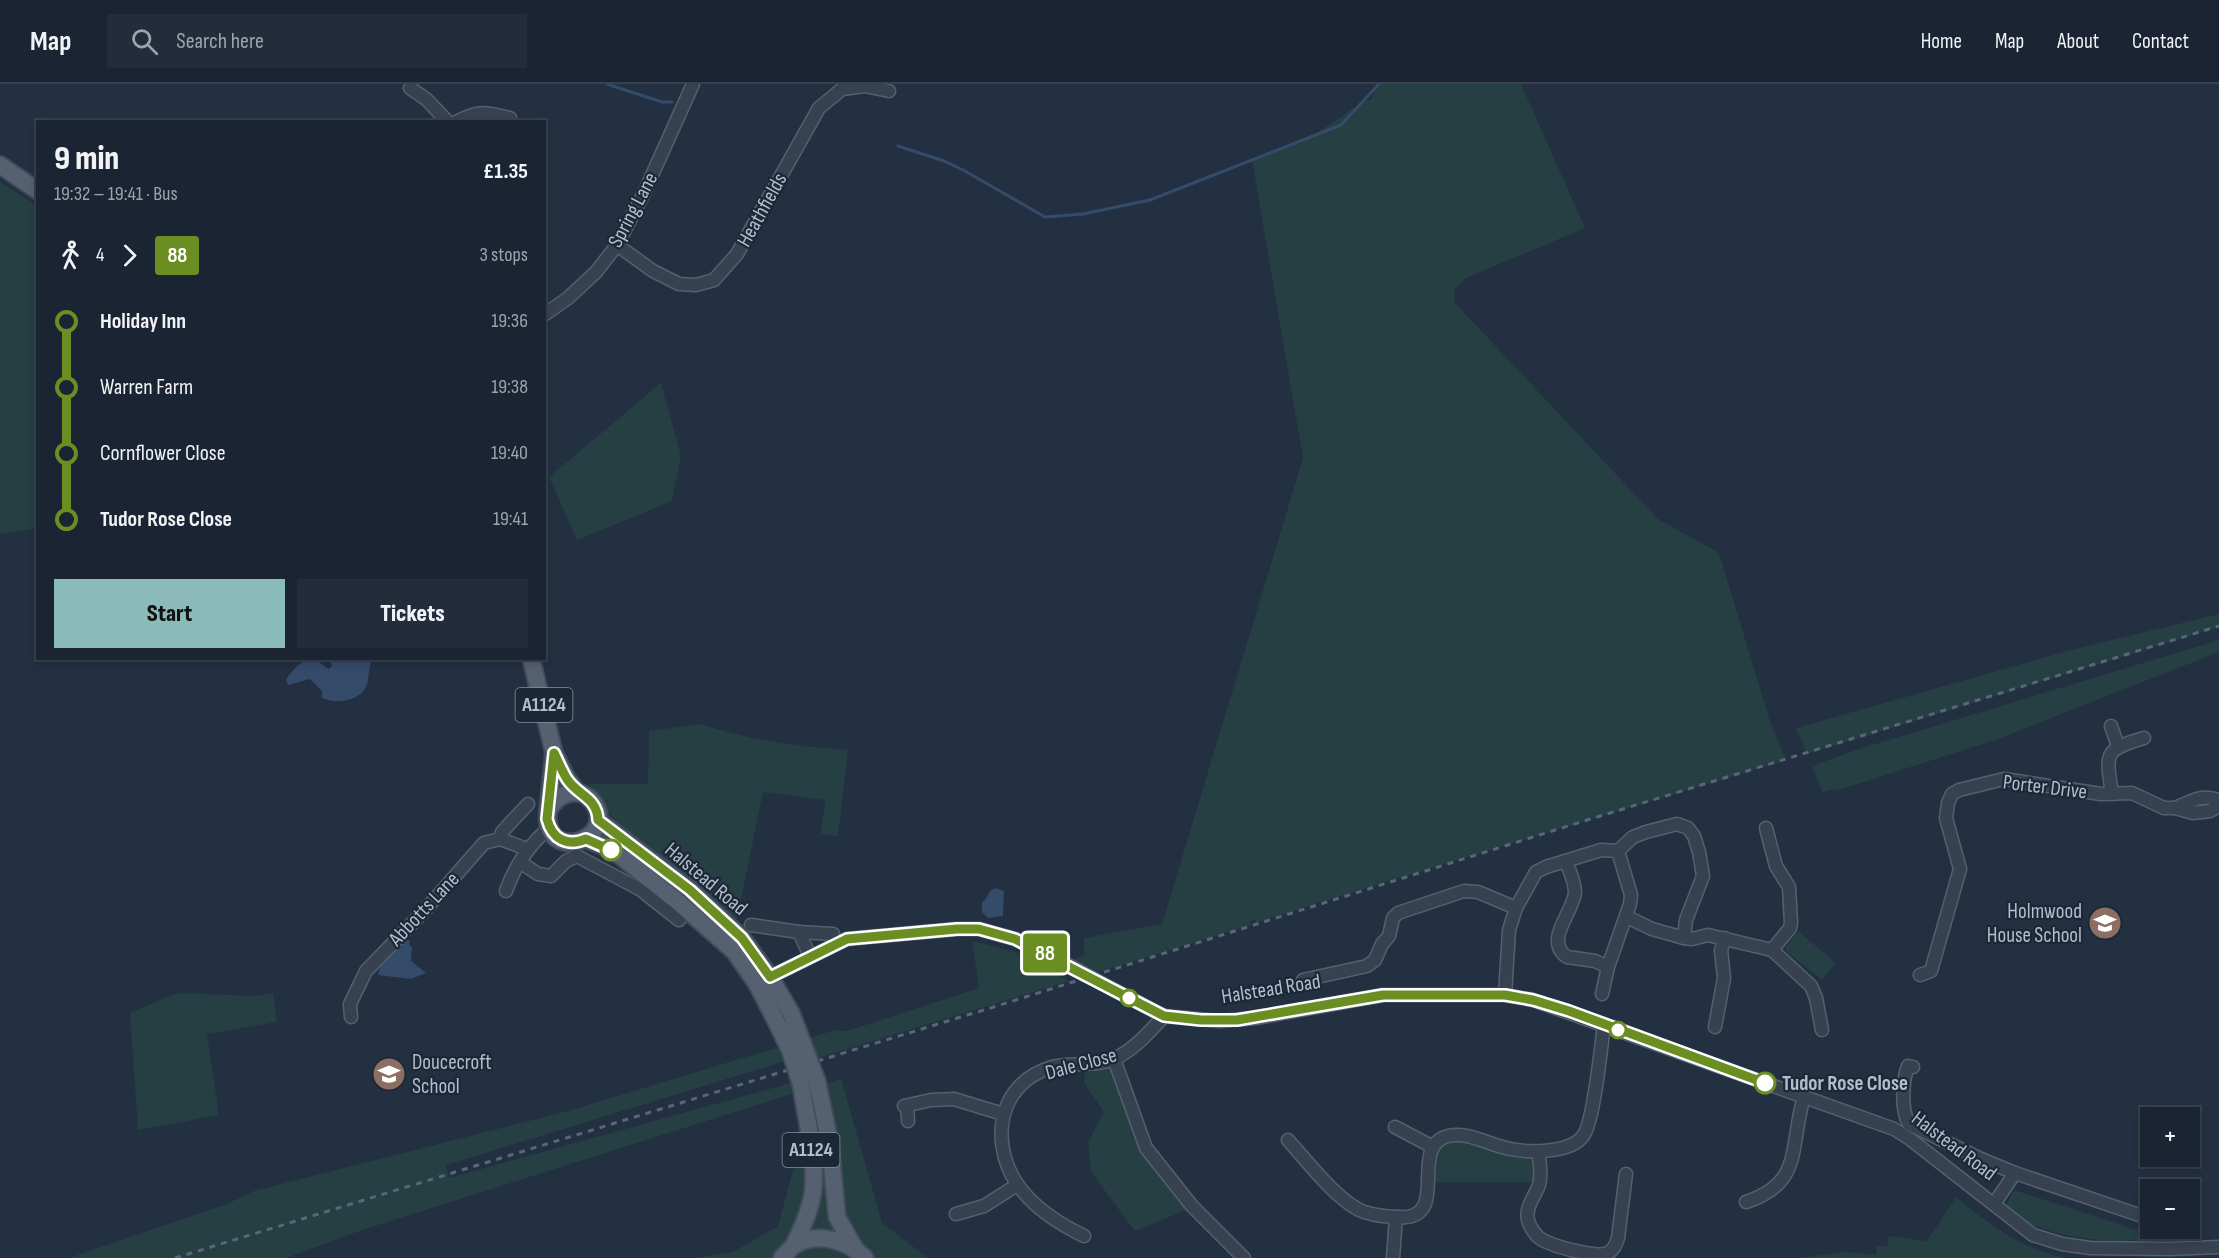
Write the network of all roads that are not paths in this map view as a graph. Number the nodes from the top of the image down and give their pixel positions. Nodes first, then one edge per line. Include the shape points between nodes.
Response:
1 (693, 84) edge
2 (852, 86) edge
3 (410, 88) dead end
4 (889, 91) dead end
5 (510, 118) dead end
6 (446, 120) edge
7 (460, 120) edge
8 (0, 165) edge
9 (36, 190) edge
10 (617, 245) junction
11 (546, 314) edge
12 (531, 660) edge
13 (2111, 726) dead end
14 (2144, 738) dead end
15 (2118, 746) junction
16 (554, 753) junction
17 (578, 793) junction
18 (2112, 794) junction
19 (2219, 800) edge
20 (528, 804) dead end
21 (2219, 806) edge
22 (2175, 808) junction
23 (548, 811) junction
24 (598, 820) junction
25 (549, 828) junction
26 (1766, 828) dead end
27 (500, 839) junction
28 (586, 839) junction
29 (527, 849) junction
30 (1618, 851) junction
31 (1566, 861) junction
32 (520, 862) junction
33 (506, 891) dead end
34 (1516, 908) junction
35 (1627, 917) junction
36 (679, 920) dead end
37 (751, 925) dead end
38 (799, 932) junction
39 (833, 934) dead end
40 (1684, 938) junction
41 (1725, 938) junction
42 (1772, 950) junction
43 (810, 956) junction
44 (1608, 967) junction
45 (1928, 975) dead end
46 (770, 977) junction
47 (1303, 980) dead end
48 (1602, 994) dead end
49 (1505, 995) junction
50 (1164, 1016) junction
51 (351, 1017) dead end
52 (1604, 1025) junction
53 (1715, 1027) dead end
54 (1822, 1030) dead end
55 (1114, 1059) junction
56 (1913, 1067) dead end
57 (809, 1083) junction
58 (1804, 1097) junction
59 (1003, 1114) junction
60 (908, 1121) dead end
61 (1395, 1127) dead end
62 (1288, 1140) dead end
63 (1432, 1147) junction
64 (1538, 1152) junction
65 (2015, 1173) junction
66 (1626, 1174) dead end
67 (1017, 1185) junction
68 (1746, 1202) dead end
69 (1994, 1204) junction
70 (956, 1214) dead end
71 (2140, 1215) edge
72 (1396, 1217) junction
73 (1084, 1236) dead end
74 (794, 1245) junction
75 (2219, 1247) edge
76 (860, 1253) edge
77 (2170, 1254) edge
78 (782, 1258) edge
79 (1244, 1258) edge
80 (1393, 1258) edge

1 - 10 street, Spring Lane
2 - 4 street, Heathfields
2 - 10 street, Heathfields via 842,89 819,108 737,254 714,280 679,284
3 - 6 street
5 - 7 street via 473,113
8 - 9 main road
10 - 11 street, Spring Lane via 596,272
12 - 16 main road, A1124
13 - 15 street
14 - 15 street
15 - 18 street via 2108,759
16 - 17 main road, A1124
16 - 23 main road, A1124
17 - 23 main road via 561,795
17 - 24 main road via 594,804
18 - 22 street, Porter Drive via 2132,793 2164,808
18 - 45 street, Porter Drive via 2004,779 1952,794 1946,818 1960,869
19 - 22 street via 2193,799
20 - 27 street
21 - 22 street, Porter Drive via 2193,813
23 - 25 main road
24 - 28 main road
24 - 46 main road, Halstead Road / A1124 via 690,890 742,938
25 - 28 main road via 569,843
25 - 29 street
26 - 42 street via 1776,866 1789,887 1791,923
27 - 29 street
27 - 51 street, Abbotts Lane via 484,843 366,971 350,1005
28 - 57 main road, Halstead Road / A1124, bridge via 613,850 735,952 757,984
29 - 32 street
30 - 31 street via 1601,850
30 - 35 street via 1631,894
30 - 40 street via 1633,837 1663,827 1677,824 1688,828 1703,876 1686,920
31 - 34 street via 1536,872
31 - 44 street via 1575,891 1558,938 1559,948 1567,957
32 - 33 street
32 - 36 street via 538,874 551,876 577,855 641,890
34 - 47 street via 1492,896 1464,891 1398,913 1375,960 1367,966
34 - 49 street via 1509,930
35 - 40 street
35 - 44 street
37 - 38 street
38 - 39 street
38 - 43 street
40 - 41 street
41 - 42 street
41 - 53 street via 1721,951 1725,970
42 - 54 street via 1812,986
43 - 46 street, Halstead Road
43 - 50 street, Halstead Road, bridge via 847,939 979,929 1015,939
44 - 48 street
46 - 57 main road, Halstead Road / A1124, bridge via 791,1013
49 - 50 street, Halstead Road via 1383,995 1237,1020
49 - 52 street, Halstead Road via 1533,1000
50 - 55 street, Dale Close via 1140,1043
52 - 58 street, Halstead Road
52 - 64 street via 1586,1131 1574,1143
55 - 59 street, Dale Close via 1044,1071 1010,1096
55 - 79 street via 1146,1148 1192,1206
56 - 65 street, Halstead Road via 1908,1066 1905,1075 1905,1117 1909,1124
57 - 74 main road, Halstead Road / A1124 via 813,1191
57 - 76 main road, Halstead Road / A1124 via 830,1143 837,1217
58 - 68 street via 1787,1173 1774,1190
58 - 69 street, Halstead Road via 1894,1129
59 - 60 street via 954,1099 931,1100 905,1106
59 - 67 street, Dale Close via 1001,1139 1005,1160
61 - 63 street
62 - 72 street via 1347,1202 1365,1212
63 - 64 street via 1446,1136 1456,1134 1508,1149
63 - 72 street via 1425,1203 1411,1218
64 - 66 street via 1540,1182 1528,1207 1529,1222 1539,1237 1583,1254 1598,1256 1615,1247
65 - 69 street, Halstead Road
65 - 71 street, Halstead Road
67 - 70 street via 984,1206
67 - 73 street, Dale Close via 1050,1217
69 - 77 street, Halstead Road via 2033,1234 2062,1244
72 - 80 street
74 - 76 main road via 829,1239
74 - 78 main road, Halstead Road
75 - 77 street, Halstead Road

